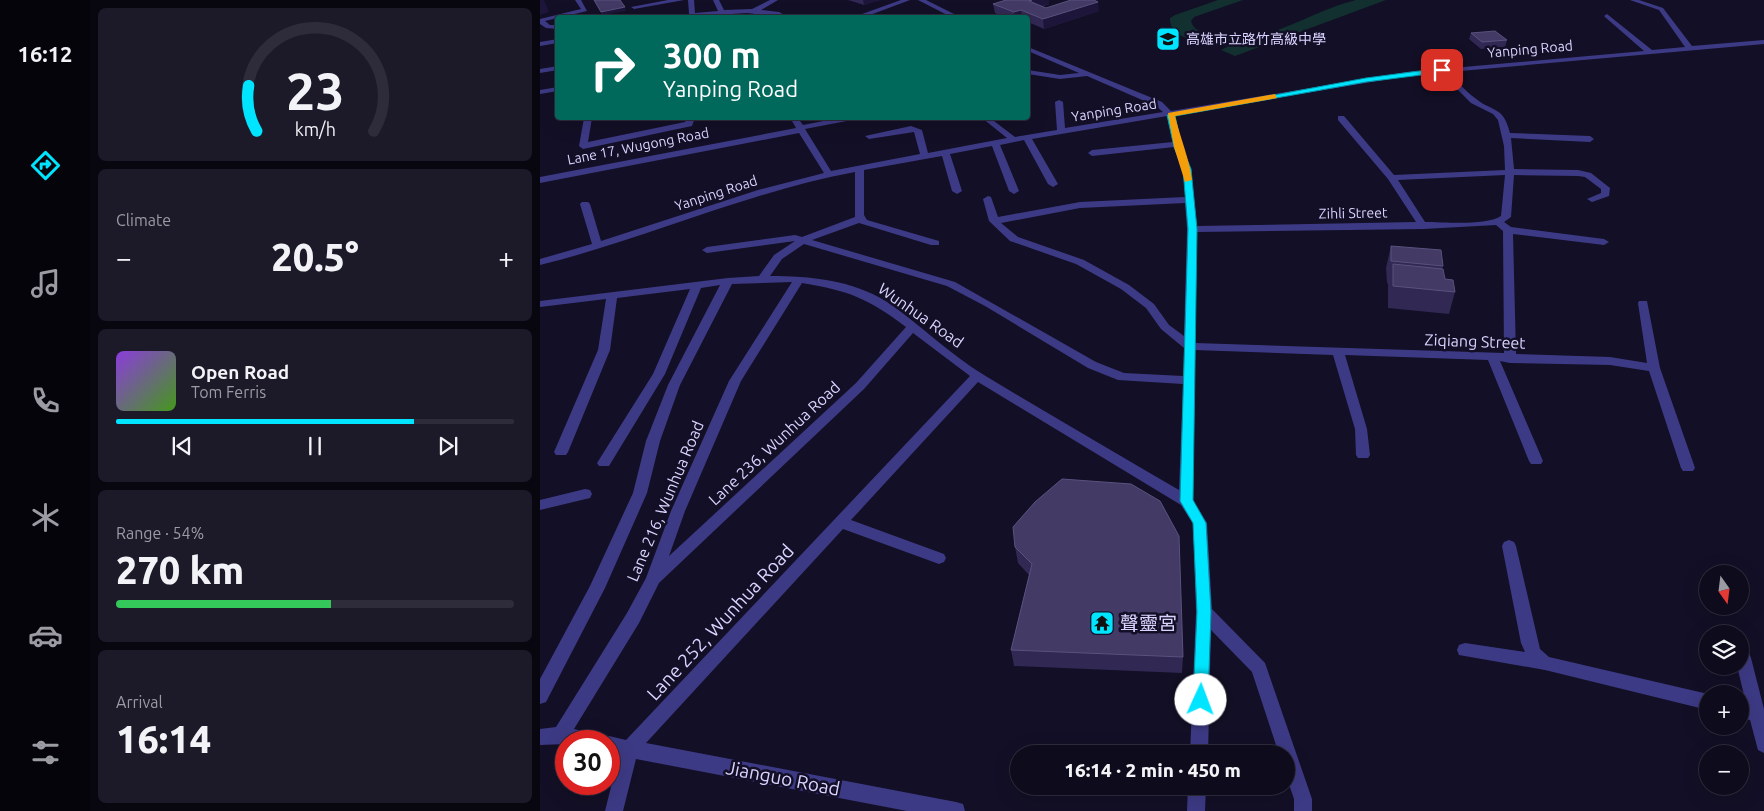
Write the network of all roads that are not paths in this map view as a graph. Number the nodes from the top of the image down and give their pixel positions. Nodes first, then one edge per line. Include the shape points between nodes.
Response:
1 (578, 0) edge
2 (631, 0) edge
3 (680, 0) edge
4 (690, 0) edge
5 (716, 0) edge
6 (752, 0) edge
7 (774, 0) edge
8 (907, 0) edge
9 (922, 0) edge
10 (1632, 0) edge
11 (754, 11) junction
12 (723, 14) junction
13 (563, 15) edge
14 (692, 15) edge
15 (708, 15) edge
16 (779, 15) edge
17 (863, 15) edge
18 (953, 15) edge
19 (1607, 16) dead end
20 (555, 17) edge
21 (541, 20) edge
22 (548, 27) junction
23 (555, 27) edge
24 (555, 34) edge
25 (555, 41) edge
26 (1764, 42) edge
27 (540, 44) edge
28 (1690, 49) junction
29 (1030, 50) edge
30 (1650, 52) junction
31 (555, 68) edge
32 (1442, 70) junction
33 (540, 71) edge
34 (1030, 72) edge
35 (1086, 75) junction
36 (555, 90) edge
37 (541, 93) edge
38 (1059, 102) dead end
39 (1171, 115) junction
40 (1341, 118) dead end
41 (588, 120) edge
42 (690, 120) edge
43 (797, 120) edge
44 (840, 120) edge
45 (989, 120) edge
46 (800, 129) junction
47 (1061, 132) junction
48 (1506, 135) junction
49 (868, 136) dead end
50 (1027, 138) junction
51 (1590, 139) dead end
52 (1014, 140) junction
53 (995, 144) junction
54 (1178, 144) junction
55 (1092, 152) dead end
56 (945, 153) junction
57 (925, 156) junction
58 (860, 168) junction
59 (1510, 172) junction
60 (829, 174) junction
61 (1392, 178) junction
62 (540, 180) edge
63 (1052, 184) dead end
64 (957, 191) dead end
65 (1014, 191) dead end
66 (1592, 199) dead end
67 (988, 200) dead end
68 (1190, 200) junction
69 (585, 204) dead end
70 (859, 219) junction
71 (994, 221) junction
72 (1498, 222) junction
73 (1423, 226) junction
74 (1192, 229) junction
75 (1508, 230) junction
76 (804, 240) junction
77 (1604, 242) dead end
78 (935, 243) dead end
79 (596, 246) junction
80 (707, 250) dead end
81 (540, 262) edge
82 (763, 279) junction
83 (799, 279) junction
84 (728, 281) junction
85 (697, 285) junction
86 (612, 295) junction
87 (1643, 302) dead end
88 (540, 304) edge
89 (912, 327) junction
90 (1189, 346) junction
91 (1338, 352) junction
92 (1493, 358) junction
93 (1510, 359) junction
94 (1654, 368) junction
95 (977, 376) junction
96 (1188, 380) junction
97 (561, 452) dead end
98 (1363, 455) dead end
99 (1536, 461) dead end
100 (604, 463) dead end
101 (1688, 468) dead end
102 (585, 494) dead end
103 (1186, 501) junction
104 (540, 505) edge
105 (840, 522) junction
106 (1509, 546) dead end
107 (939, 558) dead end
108 (653, 580) junction
109 (1204, 612) junction
110 (1465, 650) dead end
111 (1545, 663) junction
112 (1747, 675) edge
113 (540, 696) edge
114 (1699, 700) edge
115 (1749, 712) edge
116 (1757, 714) junction
117 (564, 730) edge
118 (555, 736) edge
119 (540, 737) edge
120 (1764, 744) edge
121 (1199, 745) edge
122 (620, 747) edge
123 (629, 749) junction
124 (1197, 795) edge
125 (614, 811) edge
126 (956, 811) edge
127 (1196, 811) edge
128 (1303, 811) edge

1 - 13 street via 585,10
2 - 3 street via 635,10
4 - 14 street
5 - 12 street
6 - 11 street
7 - 11 street
8 - 17 street
9 - 18 street
10 - 28 street via 1661,8
11 - 12 street
11 - 16 street
12 - 15 street
19 - 30 street
20 - 21 street
21 - 22 street
22 - 23 street
22 - 24 street
25 - 27 street
26 - 28 street, Yanping Road
28 - 30 street, Yanping Road
29 - 35 street
30 - 32 street, Yanping Road
31 - 33 street
32 - 39 street, Yanping Road via 1366,80
32 - 48 street via 1479,105 1497,113
34 - 35 street via 1060,77
35 - 39 street via 1159,104
36 - 37 street
38 - 47 street
39 - 47 street, Yanping Road
39 - 54 street
40 - 61 street
41 - 42 street via 582,146 689,124
43 - 46 street
44 - 46 street, Lane 17, Wugong Road
45 - 52 street
46 - 60 street
46 - 62 street, Lane 17, Wugong Road
47 - 50 street, Yanping Road
48 - 51 street
48 - 59 street
49 - 57 street via 911,128 918,130
50 - 52 street, Yanping Road
50 - 63 street
52 - 53 street, Yanping Road
53 - 56 street, Yanping Road
53 - 65 street
54 - 55 street
54 - 68 street via 1187,169
56 - 57 street, Yanping Road
56 - 64 street
57 - 58 street, Yanping Road
58 - 60 street, Yanping Road
58 - 70 street
59 - 61 street
59 - 66 street via 1588,175 1606,188 1606,194
59 - 72 street via 1506,218
60 - 79 street, Yanping Road via 761,192
61 - 73 street
67 - 71 street
68 - 71 street via 1080,205
68 - 74 street
69 - 79 street
70 - 76 street
70 - 78 street
71 - 90 street via 1014,239 1080,262 1125,287 1150,306 1165,327
72 - 73 street, Zihli Street
72 - 75 street
73 - 74 street, Zihli Street
74 - 90 street
75 - 77 street
75 - 93 street
76 - 80 street via 795,238
76 - 82 street via 778,257
76 - 96 street via 951,284 1092,365 1122,377
79 - 81 street, Yanping Road
82 - 83 street, Wunhua Road
82 - 84 street, Wunhua Road
83 - 89 street, Wunhua Road via 864,294
83 - 108 street, Lane 216, Wunhua Road via 735,381 678,511
84 - 85 street, Wunhua Road
84 - 113 street via 674,385 632,511
85 - 86 street, Wunhua Road
85 - 100 street via 659,374
86 - 88 street, Wunhua Road
86 - 97 street via 604,350
87 - 94 street
89 - 95 street, Wunhua Road
89 - 108 street, Lane 236, Wunhua Road via 860,386
90 - 91 street, Ziqiang Street
90 - 96 street
91 - 92 street, Ziqiang Street
91 - 98 street via 1361,428
92 - 93 street, Ziqiang Street
92 - 99 street
93 - 94 street, Ziqiang Street via 1610,361
94 - 101 street
95 - 103 street, Wunhua Road
95 - 105 street, Lane 252, Wunhua Road
96 - 103 street
102 - 104 street
103 - 109 street via 1200,523
105 - 107 street
105 - 123 street, Lane 252, Wunhua Road
106 - 111 street via 1529,643 1534,654
108 - 117 street, Lane 216, Wunhua Road
109 - 121 street
109 - 128 street via 1259,668 1303,799
110 - 111 street
111 - 114 street
112 - 116 street
115 - 116 street
116 - 120 street
118 - 119 street
122 - 123 street, Jianguo Road
123 - 125 street
123 - 126 street, Jianguo Road
124 - 127 street

